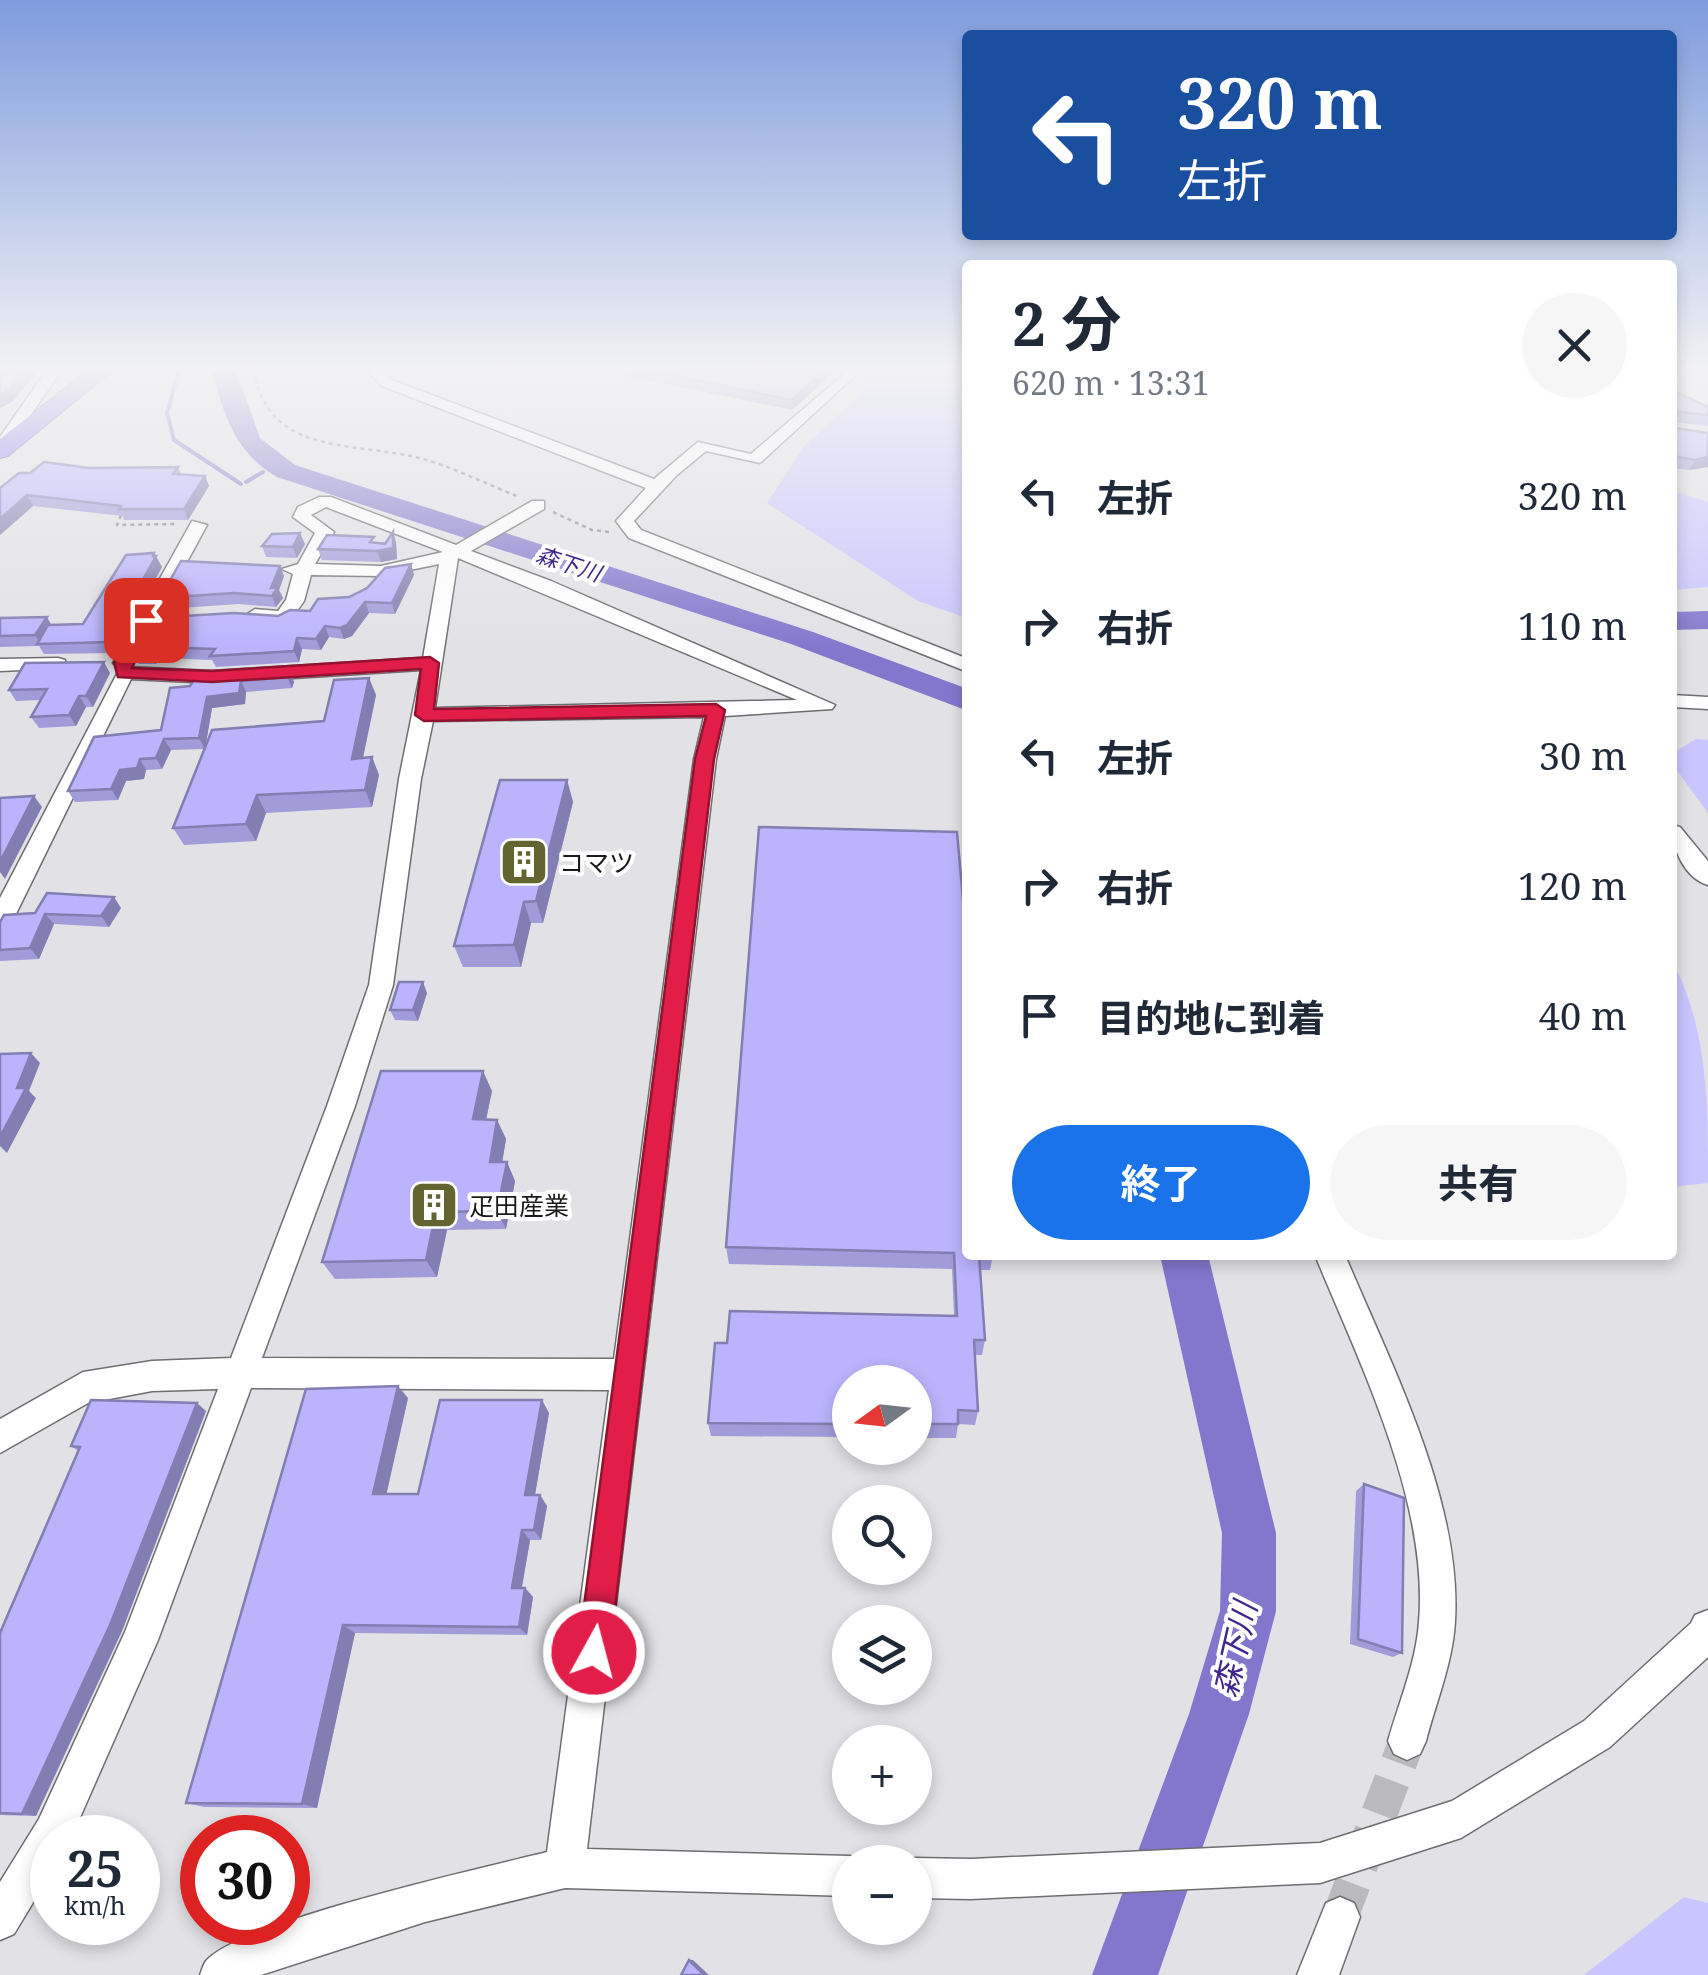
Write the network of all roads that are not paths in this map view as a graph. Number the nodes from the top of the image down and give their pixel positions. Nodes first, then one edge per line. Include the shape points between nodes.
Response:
1 (596, 463) edge
2 (682, 463) edge
3 (654, 485) junction
4 (534, 507) road end
5 (198, 526) road end
6 (458, 552) junction
7 (267, 568) edge
8 (303, 570) junction
9 (381, 571) junction
10 (363, 596) edge
11 (239, 614) edge
12 (173, 618) edge
13 (146, 620) junction
14 (430, 663) junction
15 (962, 664) edge
16 (0, 665) edge
17 (110, 666) junction
18 (1677, 701) edge
19 (1708, 703) edge
20 (716, 710) junction
21 (424, 715) junction
22 (1677, 840) edge
23 (1708, 876) edge
24 (0, 922) edge
25 (1332, 1260) edge
26 (242, 1373) junction
27 (628, 1375) junction
28 (0, 1437) edge
29 (1708, 1628) edge
30 (1407, 1741) tunnel mouth
31 (565, 1868) junction
32 (832, 1875) edge
33 (932, 1878) edge
34 (1340, 1917) tunnel mouth
35 (0, 1920) edge
36 (221, 1975) edge
37 (1318, 1975) edge

1 - 3 street
2 - 3 street
3 - 15 street via 625,521 636,534
4 - 6 street
5 - 13 street via 185,563
6 - 8 street via 325,502 302,517 325,532
6 - 9 street
6 - 14 street
6 - 20 street via 825,706
7 - 8 street
8 - 9 street
8 - 11 street via 304,601 283,616
9 - 10 street
12 - 13 street
13 - 17 street
14 - 17 street via 212,676
14 - 21 street
16 - 17 street
17 - 24 street
18 - 19 street
20 - 21 street
20 - 27 street via 704,759
21 - 26 street via 382,985
22 - 23 street
25 - 30 street via 1396,1420 1436,1555 1437,1622
26 - 27 street
26 - 28 street via 152,1376 82,1388
26 - 35 street via 140,1640 54,1834
27 - 31 street
29 - 33 street via 1597,1734 1461,1818 1320,1863
31 - 32 street
31 - 36 street via 279,1946
34 - 37 street

